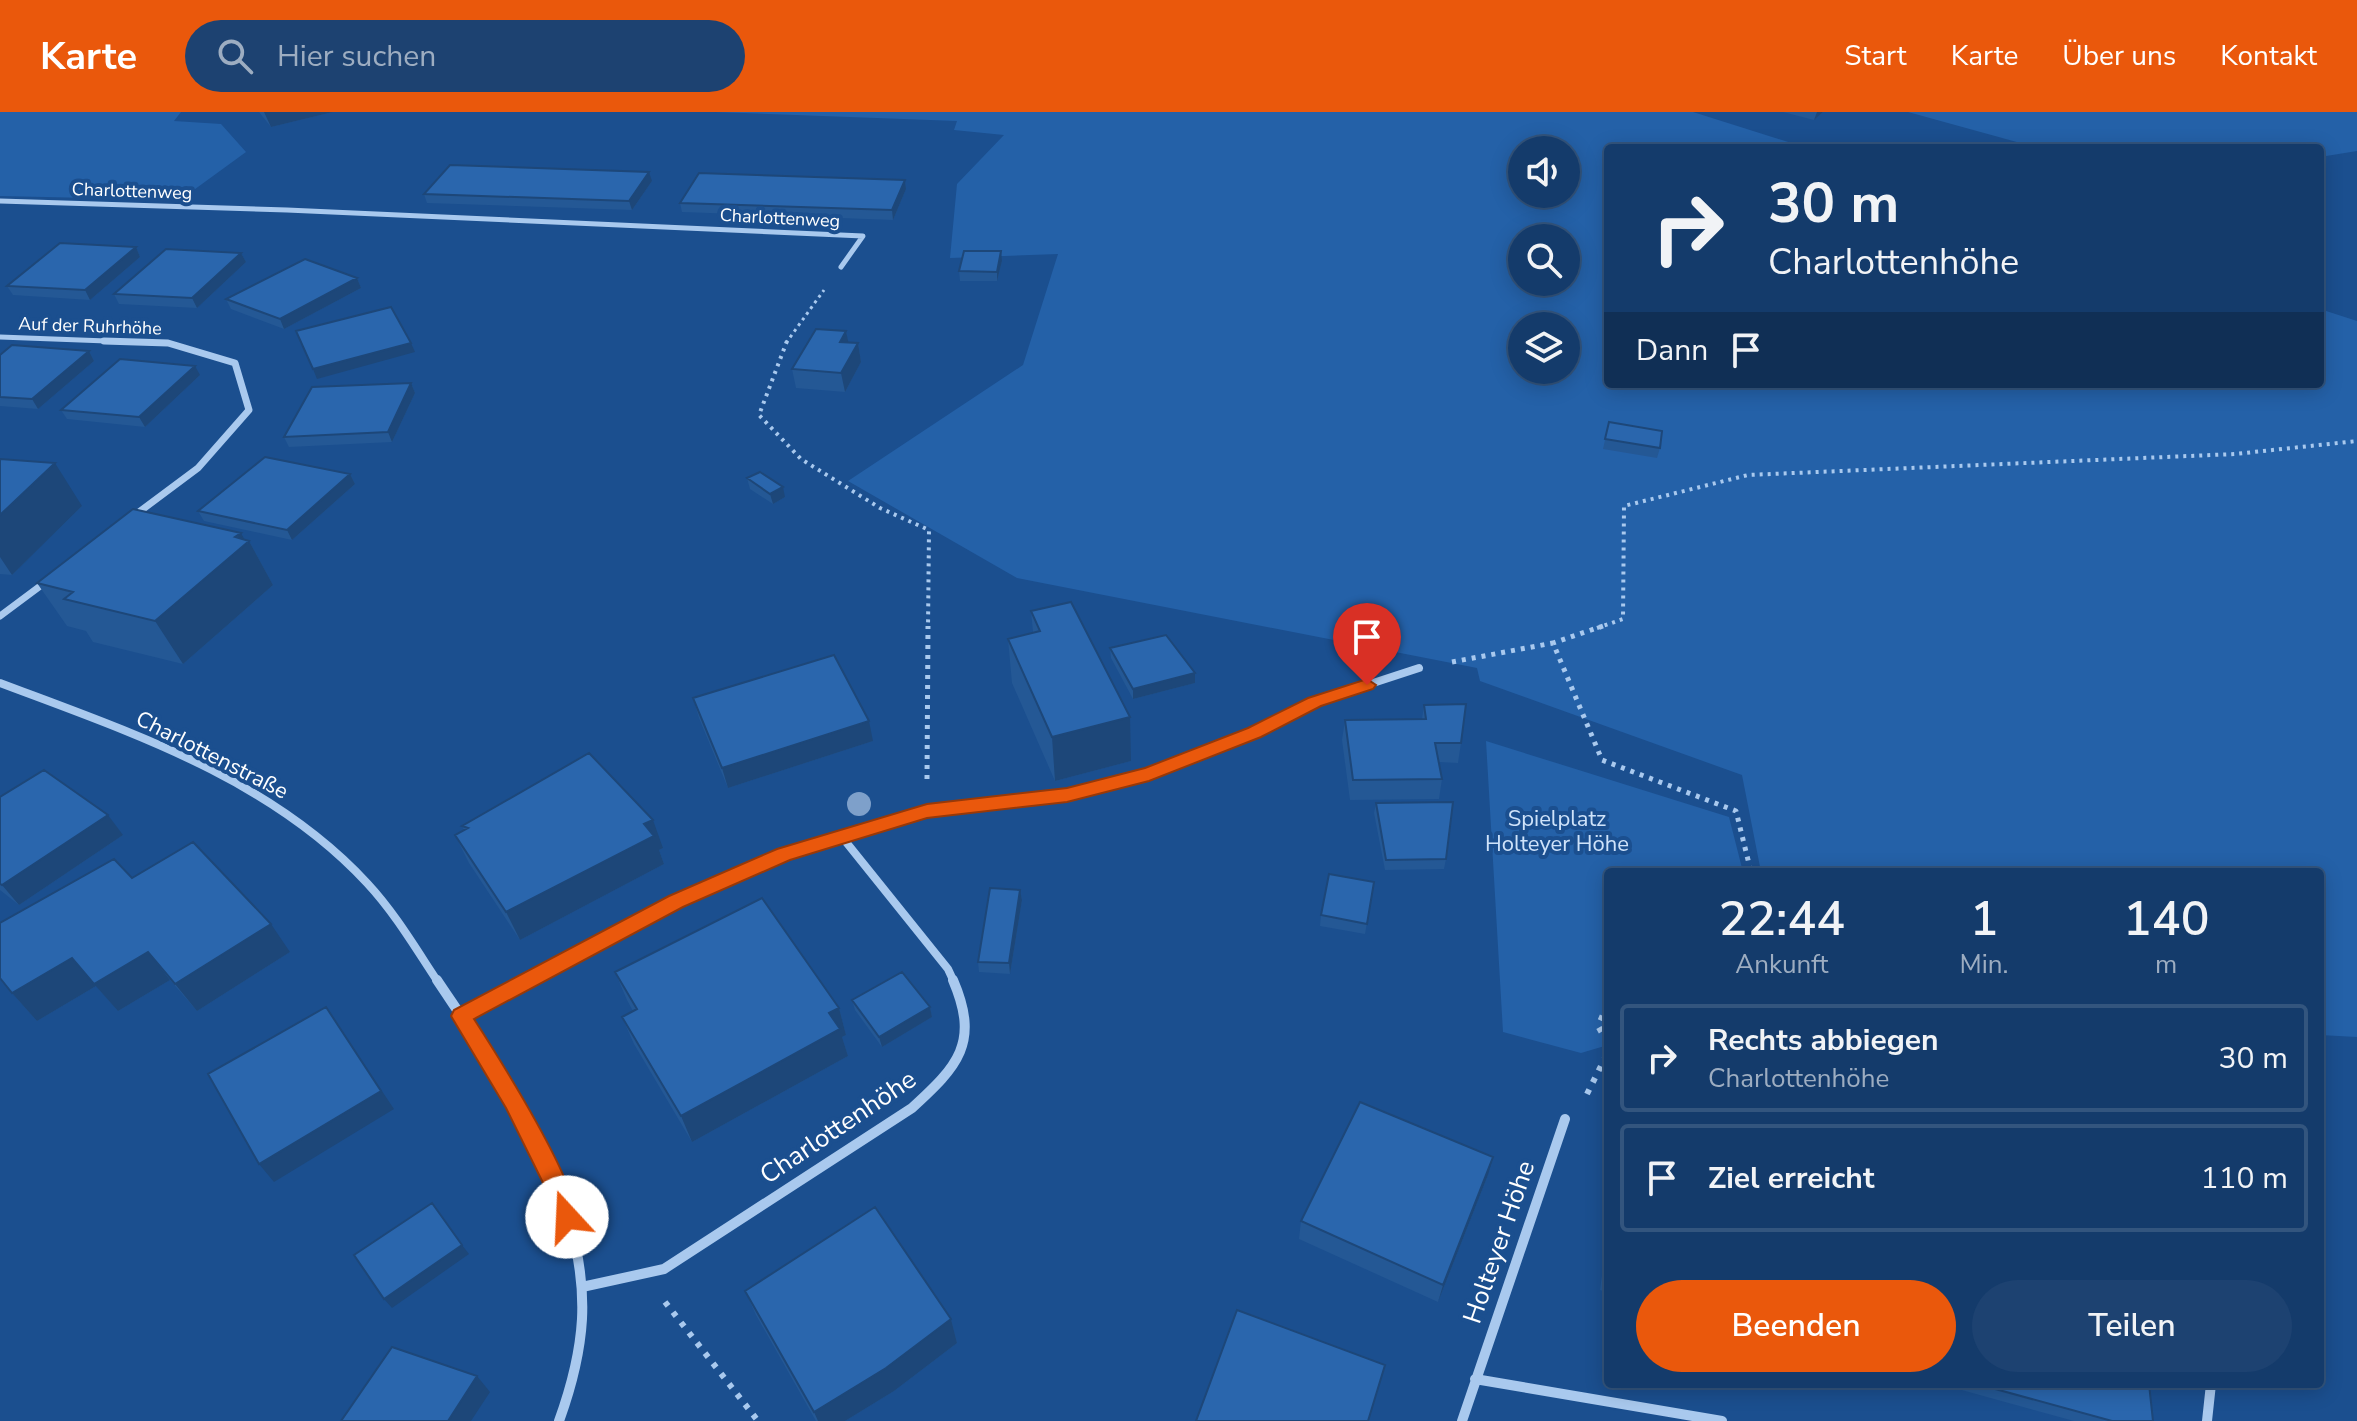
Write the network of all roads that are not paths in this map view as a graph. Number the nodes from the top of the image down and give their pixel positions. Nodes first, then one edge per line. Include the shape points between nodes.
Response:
1 (0, 201) edge
2 (841, 267) road end
3 (0, 337) edge
4 (124, 523) edge
5 (49, 579) edge
6 (0, 616) edge
7 (1419, 668) road end
8 (0, 683) edge
9 (842, 837) junction
10 (461, 1016) junction
11 (1565, 1119) road end
12 (582, 1287) junction
13 (1475, 1379) junction
14 (2211, 1388) edge
15 (559, 1421) edge
16 (1462, 1421) edge
17 (1722, 1421) edge
18 (2207, 1421) edge

1 - 2 street, Charlottenweg via 863,236
3 - 4 street, Auf der Ruhrhöhe via 168,343 235,363 249,410 198,468
5 - 6 street
7 - 9 street via 1315,702 1255,733 1149,774 1067,795 927,811
8 - 10 street, Charlottenstraße via 190,761 264,799 315,835 361,876
9 - 10 street via 783,854 676,902
9 - 12 street, Charlottenhöhe via 948,969 965,1008 963,1049 943,1080 912,1108 664,1269
10 - 12 street, Charlottenstraße via 514,1102 561,1196
11 - 13 street, Holteyer Höhe
12 - 15 street, Charlottenstraße via 574,1379
13 - 16 street, Holteyer Höhe
13 - 17 street
14 - 18 street

